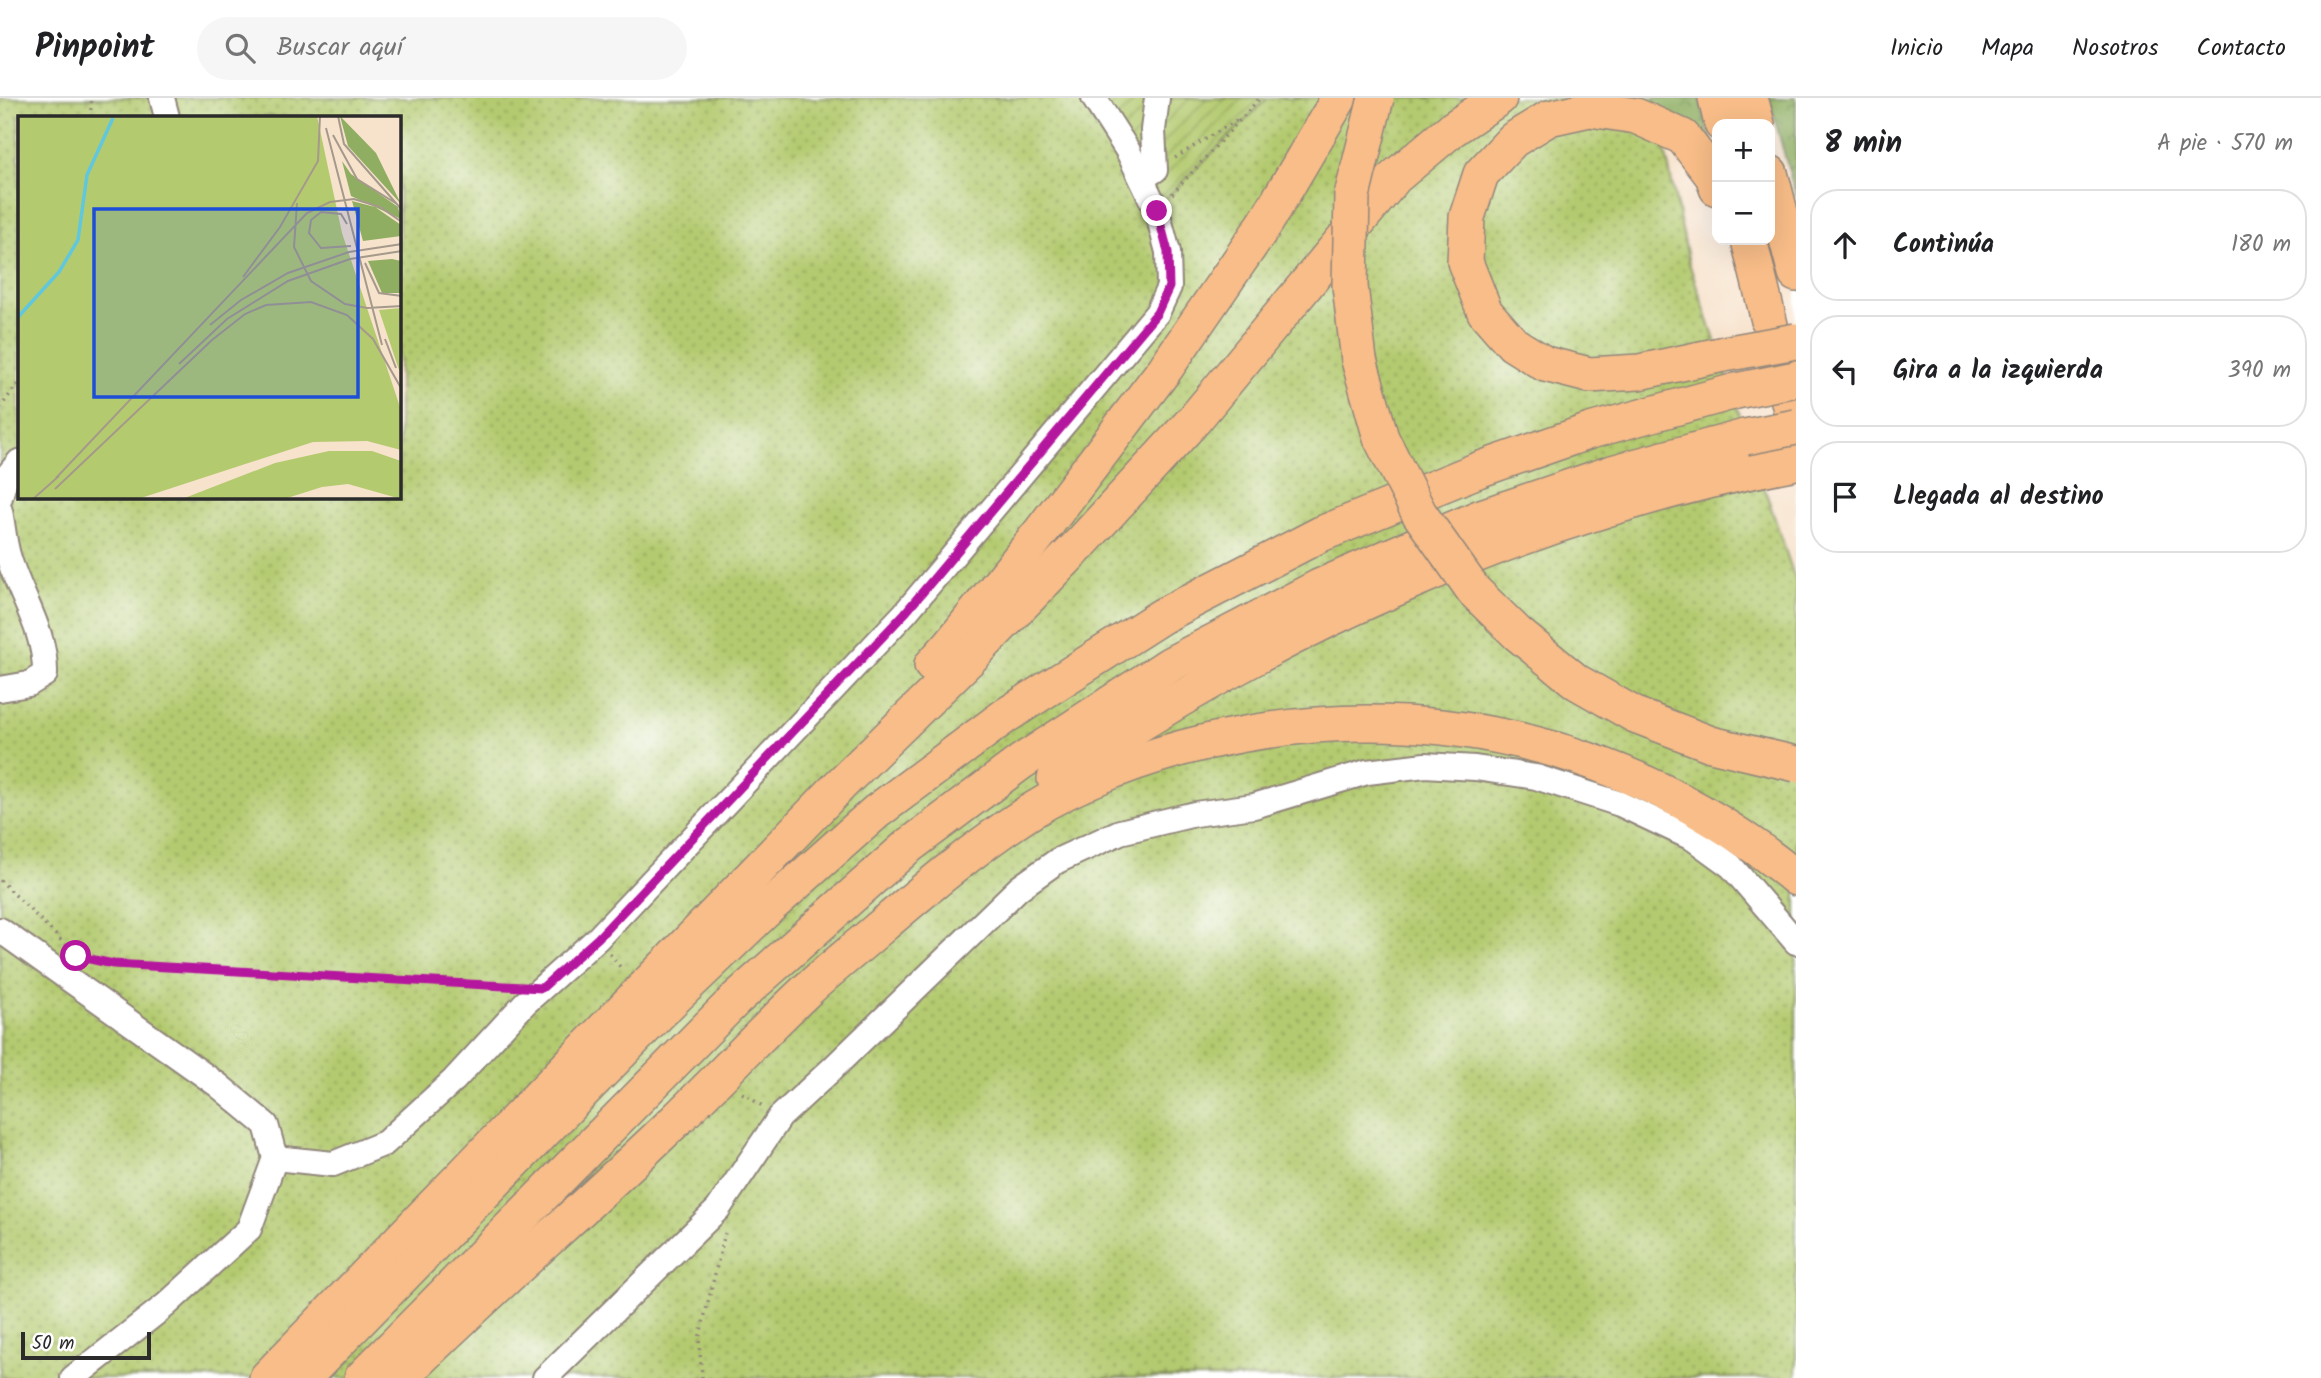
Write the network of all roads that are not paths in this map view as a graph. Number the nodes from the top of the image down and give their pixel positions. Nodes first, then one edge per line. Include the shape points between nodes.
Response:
1 (162, 98) edge
2 (1094, 98) edge
3 (1157, 98) edge
4 (1339, 98) edge
5 (1376, 98) edge
6 (1499, 98) edge
7 (1716, 98) edge
8 (167, 116) edge
9 (1721, 119) edge
10 (1148, 174) junction
11 (1715, 182) edge
12 (1772, 182) edge
13 (1739, 245) edge
14 (1751, 245) edge
15 (1796, 274) edge
16 (1782, 333) edge
17 (1796, 379) edge
18 (1796, 429) edge
19 (1749, 454) junction
20 (18, 462) edge
21 (1796, 462) edge
22 (0, 497) edge
23 (0, 511) edge
24 (0, 690) edge
25 (1796, 764) edge
26 (1796, 878) edge
27 (0, 930) edge
28 (1796, 942) edge
29 (275, 1158) junction
30 (591, 1198) junction
31 (420, 1222) junction
32 (73, 1378) edge
33 (267, 1378) edge
34 (303, 1378) edge
35 (362, 1378) edge
36 (400, 1378) edge
37 (545, 1378) edge

1 - 8 street
2 - 10 street
3 - 10 street
4 - 31 highway via 1266,222 1165,369 951,644
5 - 25 highway, bridge via 1352,196 1350,286 1359,360 1381,438 1419,513 1475,591 1577,682 1635,715 1711,744
6 - 31 highway via 1451,130 1395,177 1194,420 1081,543 841,784
7 - 9 highway
10 - 29 street via 1168,252 1169,287 1157,313 905,613 598,938 385,1143 333,1164
11 - 16 highway, bridge via 1683,137 1636,116 1590,108 1549,118 1513,140 1481,174 1467,217 1465,262 1485,312 1513,344 1545,364 1589,375 1639,372 1724,354
12 - 15 highway
13 - 16 highway
14 - 16 highway
16 - 18 highway
17 - 34 highway, bridge via 1590,431 1490,465 1321,534 1163,616 1005,716 876,812 768,908 672,1000
18 - 19 highway, bridge
19 - 21 highway
19 - 30 highway via 1366,602 1231,670 1096,751 922,876 800,985
19 - 35 highway via 1612,473 1481,517 1319,587 1171,664 1021,762 906,848 736,999
20 - 22 street via 5,479
23 - 24 street via 8,554 41,635 46,674 29,684
26 - 30 highway via 1730,830 1661,790 1596,762 1476,730 1399,722 1326,723 1252,731 1172,750 1101,776 1031,811 950,867 807,990
27 - 29 street via 267,1125
28 - 37 street via 1731,866 1693,839 1620,804 1536,777 1424,765 1378,771 1254,806 1120,832 1057,861 1019,888 780,1117 718,1209
29 - 32 street via 249,1229 166,1305
30 - 36 highway
31 - 33 highway

